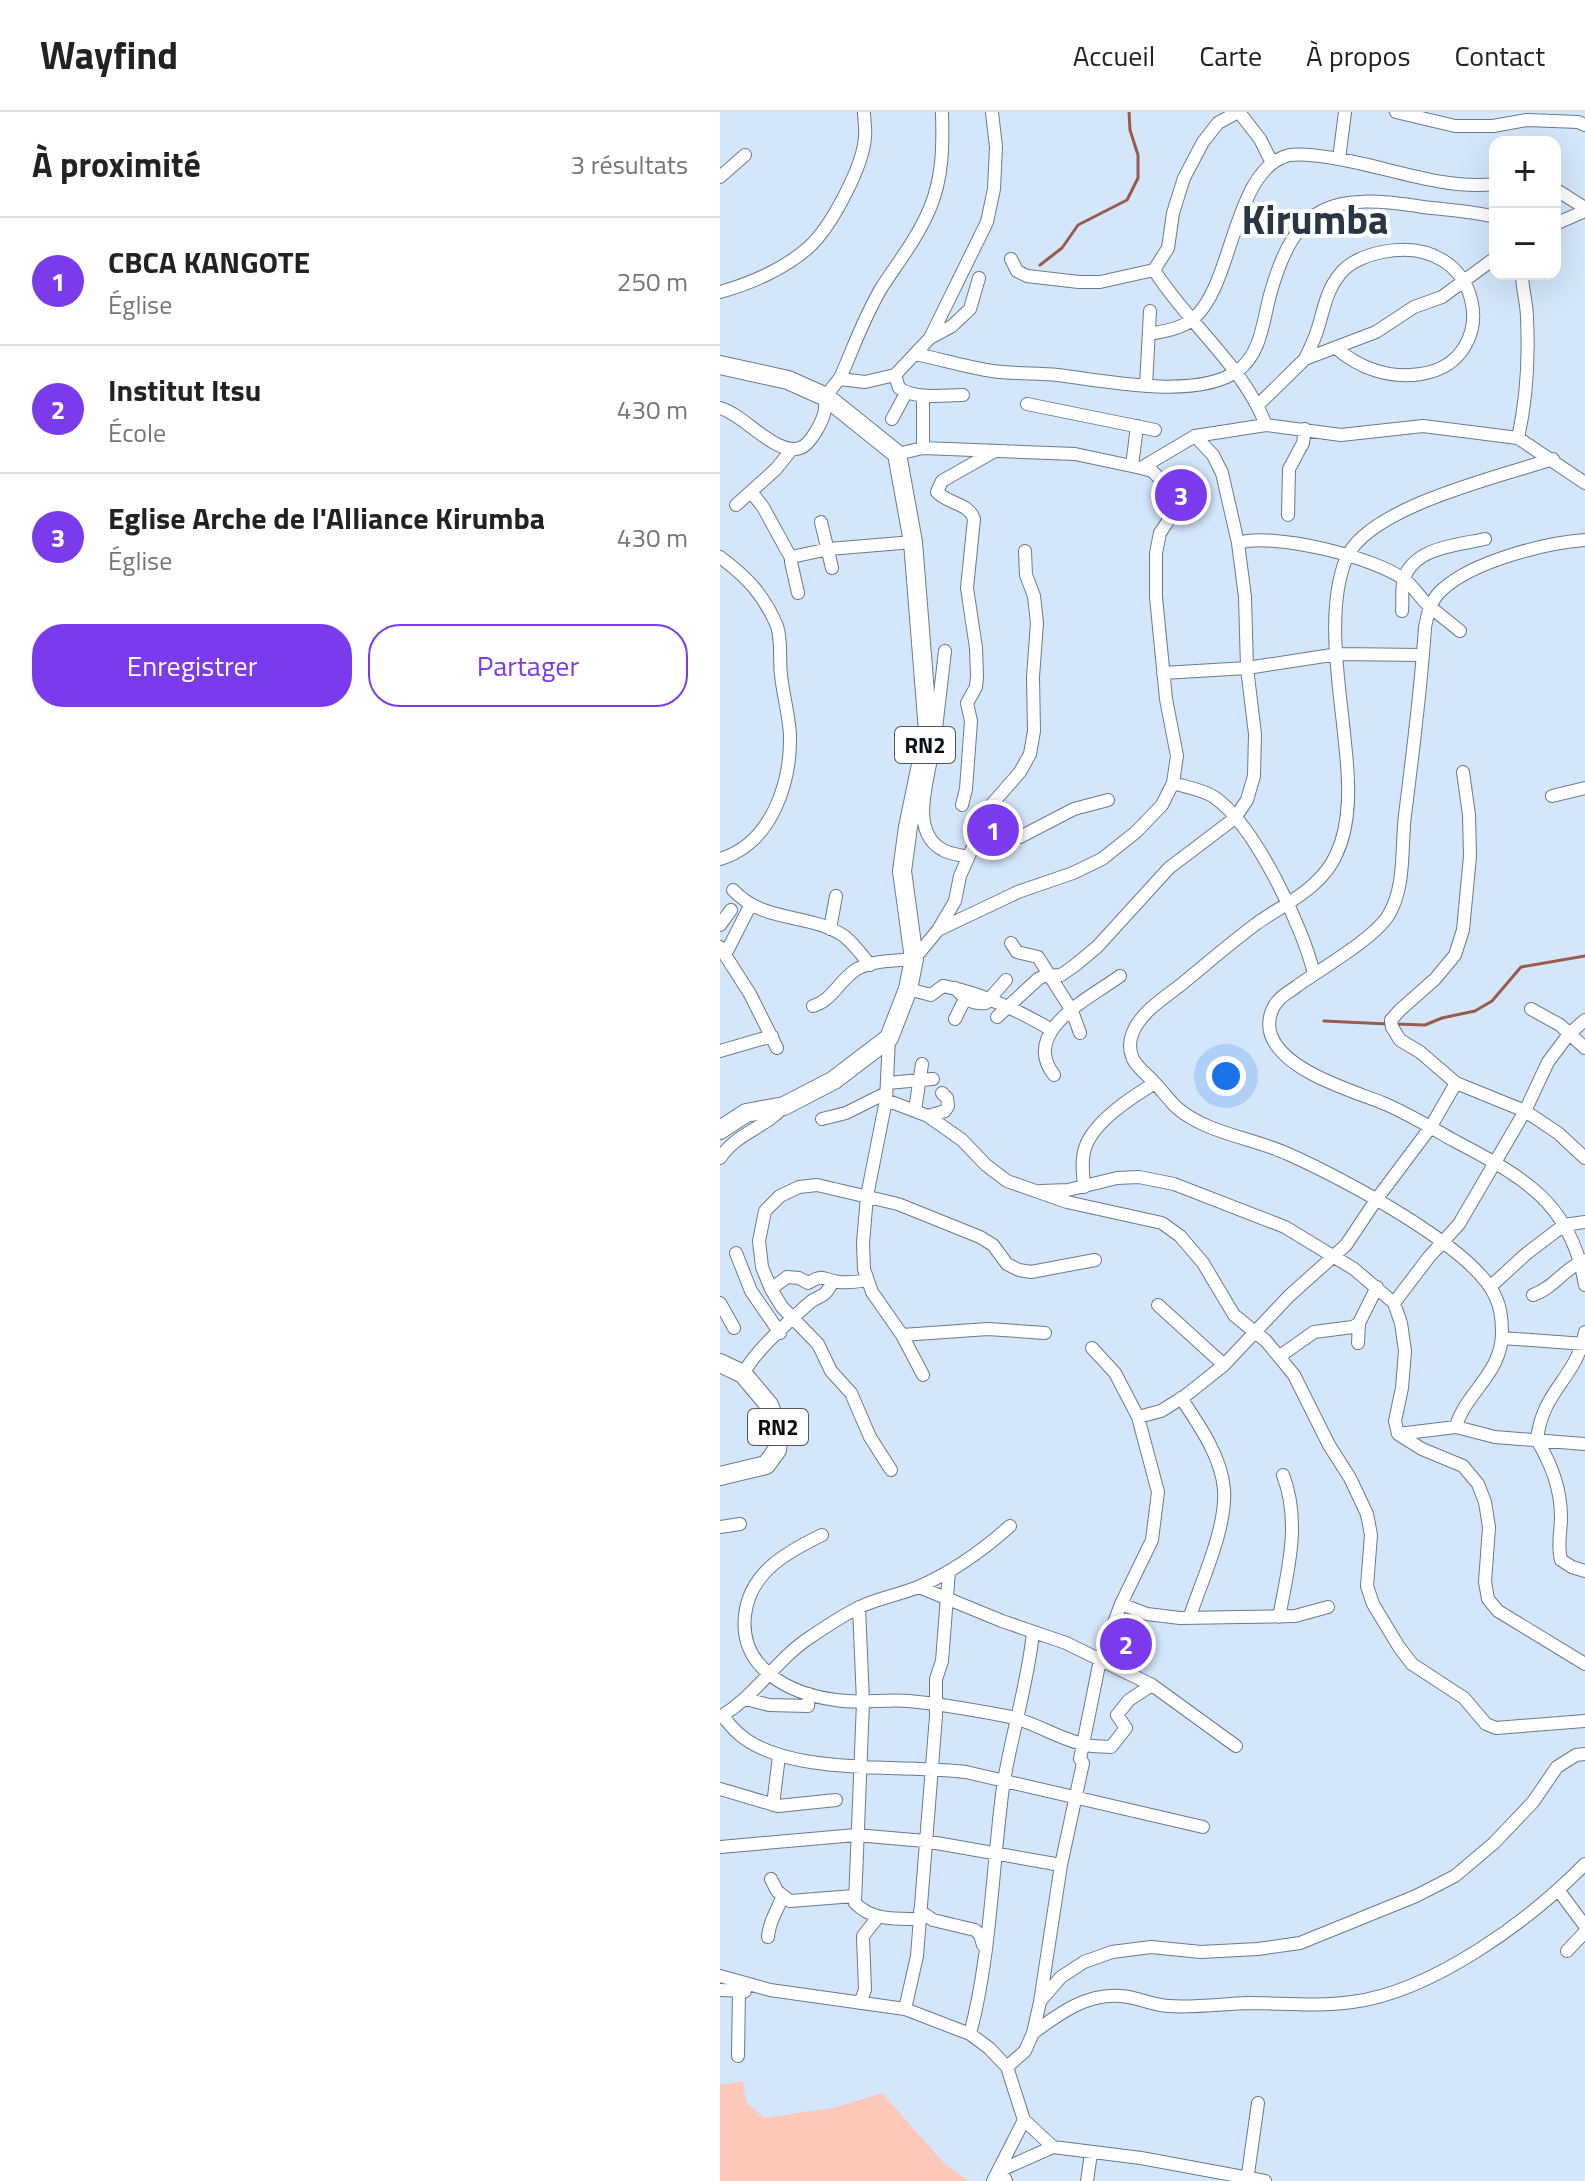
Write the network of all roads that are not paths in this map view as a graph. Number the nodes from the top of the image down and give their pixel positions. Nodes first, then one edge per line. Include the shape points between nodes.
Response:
1 (864, 112) edge
2 (942, 112) edge
3 (992, 112) edge
4 (1239, 112) edge
5 (1345, 112) edge
6 (1396, 112) edge
7 (1585, 125) edge
8 (745, 155) dead end
9 (1339, 159) junction
10 (1272, 163) junction
11 (720, 177) edge
12 (1489, 184) edge
13 (1561, 193) edge
14 (1585, 210) edge
15 (1489, 216) edge
16 (1561, 221) edge
17 (1011, 259) dead end
18 (1489, 263) edge
19 (1154, 270) junction
20 (979, 278) dead end
21 (1523, 280) edge
22 (1466, 282) junction
23 (720, 292) edge
24 (1150, 311) dead end
25 (1193, 320) junction
26 (1149, 334) junction
27 (930, 338) junction
28 (1336, 348) junction
29 (915, 354) junction
30 (1305, 359) junction
31 (720, 365) edge
32 (1236, 372) junction
33 (895, 375) junction
34 (840, 379) junction
35 (1146, 386) junction
36 (906, 393) junction
37 (963, 395) dead end
38 (923, 396) junction
39 (826, 397) junction
40 (1027, 404) dead end
41 (1258, 405) junction
42 (720, 408) edge
43 (892, 419) dead end
44 (1266, 425) junction
45 (1137, 426) junction
46 (1305, 429) junction
47 (1155, 430) dead end
48 (1195, 436) junction
49 (1518, 438) junction
50 (923, 448) junction
51 (792, 449) junction
52 (995, 451) junction
53 (897, 454) junction
54 (1553, 459) junction
55 (1137, 467) junction
56 (1585, 483) edge
57 (752, 493) junction
58 (736, 505) dead end
59 (1288, 515) dead end
60 (821, 522) dead end
61 (1485, 539) dead end
62 (1585, 540) edge
63 (913, 542) junction
64 (1238, 543) junction
65 (829, 549) junction
66 (1025, 551) dead end
67 (1347, 555) junction
68 (720, 557) edge
69 (791, 558) junction
70 (832, 568) dead end
71 (1403, 579) junction
72 (798, 593) dead end
73 (1429, 606) junction
74 (1402, 611) dead end
75 (1460, 631) dead end
76 (945, 651) dead end
77 (1338, 654) junction
78 (1423, 655) junction
79 (1247, 668) junction
80 (1163, 673) junction
81 (1463, 772) dead end
82 (1173, 783) junction
83 (1585, 788) edge
84 (1552, 796) dead end
85 (1108, 800) dead end
86 (962, 805) dead end
87 (1235, 818) junction
88 (976, 837) junction
89 (968, 857) junction
90 (720, 859) edge
91 (733, 890) dead end
92 (836, 896) dead end
93 (1288, 902) junction
94 (750, 906) junction
95 (731, 910) dead end
96 (720, 925) edge
97 (830, 929) junction
98 (938, 930) junction
99 (1011, 943) dead end
100 (723, 951) edge
101 (914, 959) junction
102 (870, 965) junction
103 (1314, 974) junction
104 (1052, 975) junction
105 (1120, 976) dead end
106 (1006, 980) dead end
107 (955, 988) junction
108 (908, 989) junction
109 (965, 999) junction
110 (990, 999) junction
111 (813, 1006) dead end
112 (1009, 1007) junction
113 (1531, 1009) dead end
114 (1072, 1011) junction
115 (997, 1017) dead end
116 (955, 1019) dead end
117 (1585, 1020) edge
118 (1050, 1029) junction
119 (1080, 1033) dead end
120 (1569, 1034) junction
121 (889, 1038) junction
122 (1585, 1048) edge
123 (720, 1051) edge
124 (922, 1064) dead end
125 (1054, 1075) dead end
126 (926, 1080) junction
127 (1155, 1083) junction
128 (1456, 1083) junction
129 (886, 1092) junction
130 (942, 1093) dead end
131 (784, 1106) junction
132 (915, 1110) junction
133 (1525, 1111) junction
134 (746, 1113) junction
135 (928, 1116) junction
136 (720, 1119) edge
137 (822, 1119) dead end
138 (1430, 1128) junction
139 (720, 1130) edge
140 (720, 1158) edge
141 (1585, 1158) edge
142 (1496, 1163) junction
143 (1084, 1187) junction
144 (1034, 1191) junction
145 (867, 1196) junction
146 (1376, 1200) junction
147 (1585, 1222) edge
148 (1564, 1225) junction
149 (1444, 1241) junction
150 (736, 1253) dead end
151 (1332, 1256) junction
152 (1095, 1260) dead end
153 (1583, 1260) edge
154 (867, 1280) junction
155 (833, 1281) junction
156 (1585, 1285) edge
157 (1377, 1287) junction
158 (1490, 1287) junction
159 (771, 1289) junction
160 (1533, 1295) dead end
161 (720, 1303) edge
162 (1394, 1303) junction
163 (1158, 1305) dead end
164 (795, 1318) junction
165 (1359, 1323) junction
166 (734, 1328) dead end
167 (780, 1333) junction
168 (1045, 1333) dead end
169 (1256, 1333) junction
170 (902, 1335) junction
171 (1502, 1338) junction
172 (1584, 1340) edge
173 (1358, 1343) dead end
174 (1092, 1348) dead end
175 (1280, 1356) junction
176 (720, 1363) edge
177 (1224, 1365) junction
178 (743, 1374) junction
179 (923, 1375) dead end
180 (1181, 1398) junction
181 (1138, 1417) junction
182 (1456, 1427) junction
183 (1398, 1434) junction
184 (1537, 1440) junction
185 (1585, 1444) edge
186 (891, 1470) dead end
187 (1283, 1475) dead end
188 (720, 1476) edge
189 (740, 1524) dead end
190 (1010, 1526) dead end
191 (720, 1527) edge
192 (822, 1535) dead end
193 (949, 1571) junction
194 (1585, 1571) edge
195 (919, 1587) junction
196 (948, 1598) junction
197 (1121, 1604) junction
198 (859, 1607) junction
199 (1328, 1607) dead end
200 (1190, 1616) junction
201 (1279, 1617) junction
202 (1033, 1632) junction
203 (1100, 1660) junction
204 (1585, 1664) edge
205 (768, 1676) junction
206 (1152, 1685) junction
207 (746, 1699) junction
208 (863, 1702) junction
209 (936, 1705) junction
210 (808, 1706) junction
211 (721, 1716) edge
212 (1017, 1718) junction
213 (1585, 1721) edge
214 (1085, 1745) junction
215 (1236, 1746) dead end
216 (1585, 1754) edge
217 (779, 1756) junction
218 (859, 1766) junction
219 (931, 1767) junction
220 (1004, 1782) junction
221 (720, 1789) edge
222 (1074, 1797) junction
223 (836, 1800) dead end
224 (773, 1805) junction
225 (1203, 1827) dead end
226 (856, 1835) junction
227 (925, 1841) junction
228 (720, 1847) edge
229 (994, 1855) junction
230 (1585, 1864) edge
231 (1061, 1865) junction
232 (771, 1879) dead end
233 (1559, 1891) junction
234 (854, 1896) junction
235 (782, 1897) junction
236 (920, 1915) junction
237 (878, 1917) junction
238 (1585, 1929) edge
239 (768, 1937) dead end
240 (985, 1951) junction
241 (1567, 1951) dead end
242 (720, 1976) edge
243 (720, 1990) edge
244 (770, 1990) junction
245 (739, 1991) junction
246 (1040, 2002) junction
247 (860, 2003) junction
248 (905, 2009) junction
249 (1033, 2033) junction
250 (970, 2034) junction
251 (738, 2056) dead end
252 (1007, 2067) junction
253 (1258, 2103) dead end
254 (1024, 2120) junction
255 (1053, 2147) junction
256 (1091, 2153) junction
257 (1000, 2177) edge
258 (1247, 2179) edge
259 (1087, 2181) edge
260 (1265, 2181) edge

1 - 23 street via 859,165 809,247 772,271
2 - 34 street via 939,179 930,208 864,321
3 - 27 street via 996,147 987,222
4 - 10 street
4 - 19 street via 1218,123 1196,154 1173,213 1168,248
5 - 9 street
6 - 7 street via 1455,126 1527,120
8 - 11 street
9 - 10 street via 1290,155
9 - 12 street via 1449,183
10 - 25 street via 1239,220 1209,302
13 - 14 street
14 - 16 street
15 - 32 street via 1357,200 1317,212 1297,230 1252,356
17 - 19 street via 1027,276 1065,281 1100,282
18 - 22 street
19 - 25 street
20 - 27 street via 970,309
21 - 49 street via 1528,366
22 - 28 street
22 - 28 street via 1473,305 1471,330 1460,353 1444,368 1393,375 1363,368
22 - 30 street via 1455,267 1412,251 1367,255 1341,272 1325,298
24 - 26 street
25 - 26 street
25 - 32 street
26 - 35 street
27 - 29 street
28 - 30 street
29 - 33 street
29 - 35 street via 991,371
30 - 41 street
31 - 39 highway via 788,380
32 - 35 street via 1183,387
32 - 41 street
33 - 34 street via 865,382
33 - 36 street
34 - 39 street
36 - 38 street
36 - 43 street
37 - 38 street
38 - 50 street
39 - 51 street via 824,414 806,445
39 - 53 highway
40 - 45 street
41 - 44 street
42 - 51 street
44 - 46 street
44 - 48 street
45 - 47 street
45 - 55 street
46 - 49 street via 1341,435 1423,426
46 - 59 street via 1288,477
48 - 55 street
48 - 64 street via 1222,473
49 - 54 street
50 - 52 street
50 - 53 street
51 - 57 street
52 - 55 street via 1075,454
52 - 86 street via 942,481 937,492 969,510 974,519 967,588 977,676 967,703 971,721
53 - 63 highway, RN2
54 - 56 street
54 - 67 street via 1392,515
55 - 80 street via 1152,471 1166,485 1172,502 1156,553
57 - 58 street
57 - 69 street
60 - 65 street
61 - 71 street via 1430,552
62 - 73 street via 1564,541 1468,572
63 - 65 street
63 - 101 highway, RN2 via 928,731 902,871
64 - 67 street via 1263,539
64 - 79 street
65 - 69 street
65 - 70 street
66 - 88 street via 1037,623 1034,731 1030,754 992,804
67 - 71 street
67 - 77 street via 1336,609
68 - 90 street via 745,575 778,630 790,735 779,803 766,826 741,849
69 - 72 street
71 - 73 street
71 - 74 street
73 - 75 street
73 - 78 street
76 - 89 street via 923,819 937,846
77 - 78 street
77 - 79 street
77 - 93 street via 1347,813 1338,853 1312,886
78 - 103 street via 1397,899 1369,935
79 - 80 street
79 - 87 street via 1254,776
80 - 82 street via 1177,756
81 - 128 street via 1470,856 1463,930 1455,955 1392,1024 1400,1040
82 - 87 street via 1212,795
82 - 98 street via 1162,805 1102,859
83 - 84 street
85 - 88 street via 1074,809 1020,837
87 - 93 street
87 - 104 street via 1169,868 1097,947 1061,975
88 - 89 street
89 - 98 street via 955,901
91 - 94 street
92 - 97 street
93 - 103 street
93 - 127 street via 1154,1006 1134,1029 1129,1045 1134,1062
94 - 97 street
94 - 100 street
95 - 96 street
97 - 102 street via 844,936
98 - 101 street
99 - 104 street via 1017,952 1038,957
100 - 123 street via 774,1042
101 - 102 street
101 - 108 highway, RN2
102 - 111 street via 856,970 822,1004
103 - 138 street via 1277,1001 1269,1018 1271,1036 1286,1055 1321,1079
104 - 112 street via 1038,979
104 - 114 street
105 - 114 street
106 - 110 street
107 - 108 street via 943,986 931,995
107 - 109 street
107 - 110 street
108 - 121 highway, RN2
109 - 110 street via 982,1004
109 - 116 street
110 - 112 street
112 - 115 street
112 - 118 street
113 - 120 street
114 - 118 street
114 - 119 street
117 - 120 street
118 - 125 street via 1044,1059
120 - 122 street
120 - 133 street via 1548,1062
121 - 129 street
121 - 131 highway via 834,1080
124 - 126 street
126 - 129 street
126 - 132 street
127 - 143 street via 1133,1095 1089,1140
127 - 146 street via 1178,1109 1288,1154
128 - 133 street
128 - 138 street
129 - 132 street
129 - 137 street
129 - 145 street
130 - 135 street via 947,1098 945,1111
131 - 134 highway
131 - 140 street via 729,1144
132 - 135 street
133 - 141 street
133 - 142 street
134 - 136 street
134 - 139 highway
135 - 144 street via 1007,1181
138 - 142 street
138 - 146 street
142 - 148 street via 1535,1188
142 - 149 street
143 - 144 street
143 - 151 street via 1139,1177 1174,1184 1285,1227
144 - 169 street via 1162,1223 1180,1236 1234,1315
145 - 152 street via 980,1237 1019,1270
145 - 154 street
145 - 159 street via 817,1185 780,1196 765,1211 759,1241
146 - 149 street
146 - 151 street via 1346,1245
147 - 148 street
148 - 153 street
148 - 158 street
149 - 158 street
149 - 162 street
150 - 167 street via 751,1291
151 - 157 street
151 - 169 street
153 - 156 street
153 - 160 street
154 - 155 street
154 - 170 street
155 - 159 street via 819,1277 808,1283 787,1277
155 - 164 street via 827,1293
157 - 162 street
157 - 165 street
158 - 171 street via 1501,1316
159 - 164 street
161 - 166 street
162 - 183 street via 1405,1351 1395,1421
163 - 177 street
164 - 167 street
164 - 186 street via 851,1393
165 - 173 street
165 - 175 street via 1314,1332
167 - 178 street
168 - 170 street via 988,1329
169 - 175 street
169 - 177 street
170 - 179 street
171 - 172 street
171 - 182 street via 1487,1379 1459,1414
172 - 184 street via 1571,1371 1543,1409
174 - 181 street via 1115,1373
175 - 213 street via 1367,1514 1367,1586 1412,1664 1464,1698 1496,1728
176 - 178 highway, RN2
177 - 180 street
178 - 188 highway, RN2 via 769,1405 779,1430 777,1450 766,1465
180 - 181 street
180 - 200 street via 1202,1430 1225,1492
181 - 197 street via 1158,1492 1157,1519
182 - 183 street
182 - 184 street
183 - 204 street via 1463,1466 1478,1484 1489,1527 1488,1599 1498,1611
184 - 185 street
184 - 194 street via 1557,1486 1561,1560
187 - 201 street via 1294,1519
189 - 191 street
190 - 193 street
192 - 205 street via 770,1565 747,1604 746,1645
193 - 195 street
193 - 196 street
195 - 196 street
195 - 198 street
196 - 202 street
196 - 209 street
197 - 200 street via 1147,1614
197 - 203 street
198 - 205 street via 809,1638
198 - 208 street
199 - 201 street
200 - 201 street
202 - 203 street
202 - 212 street
203 - 206 street
203 - 214 street
205 - 207 street
205 - 210 street
206 - 214 street via 1117,1715 1126,1728 1111,1747
206 - 215 street
207 - 210 street
207 - 211 street
208 - 209 street
208 - 210 street
208 - 218 street
209 - 212 street
209 - 219 street
211 - 217 street via 740,1736
212 - 214 street
212 - 220 street
214 - 222 street
216 - 246 street via 1557,1767 1533,1802 1455,1876 1416,1896 1300,1943 1230,1951 1151,1947 1112,1952 1061,1977
217 - 218 street
217 - 224 street
218 - 219 street
218 - 226 street
219 - 220 street
219 - 227 street
220 - 222 street
220 - 229 street
221 - 224 street
222 - 225 street
222 - 231 street
223 - 224 street
226 - 227 street
226 - 228 street
226 - 234 street
227 - 229 street
227 - 236 street
229 - 231 street
229 - 240 street
230 - 233 street
231 - 246 street
232 - 235 street
233 - 238 street
233 - 249 street via 1499,1937 1391,1994 1318,2005 1168,2006 1101,1996 1058,2014
234 - 235 street via 801,1902
234 - 237 street via 859,1908
235 - 239 street via 769,1922
236 - 237 street
236 - 240 street via 975,1930
236 - 248 street
237 - 247 street via 863,1936 865,1990
238 - 241 street
240 - 250 street
242 - 244 street
243 - 245 street
244 - 245 street
244 - 247 street
245 - 251 street
246 - 249 street
247 - 248 street
248 - 250 street
249 - 252 street via 1025,2051
250 - 252 street
252 - 254 street
253 - 258 street
254 - 255 street
254 - 257 street
255 - 256 street
255 - 257 street
256 - 258 street
256 - 259 street
258 - 260 street

